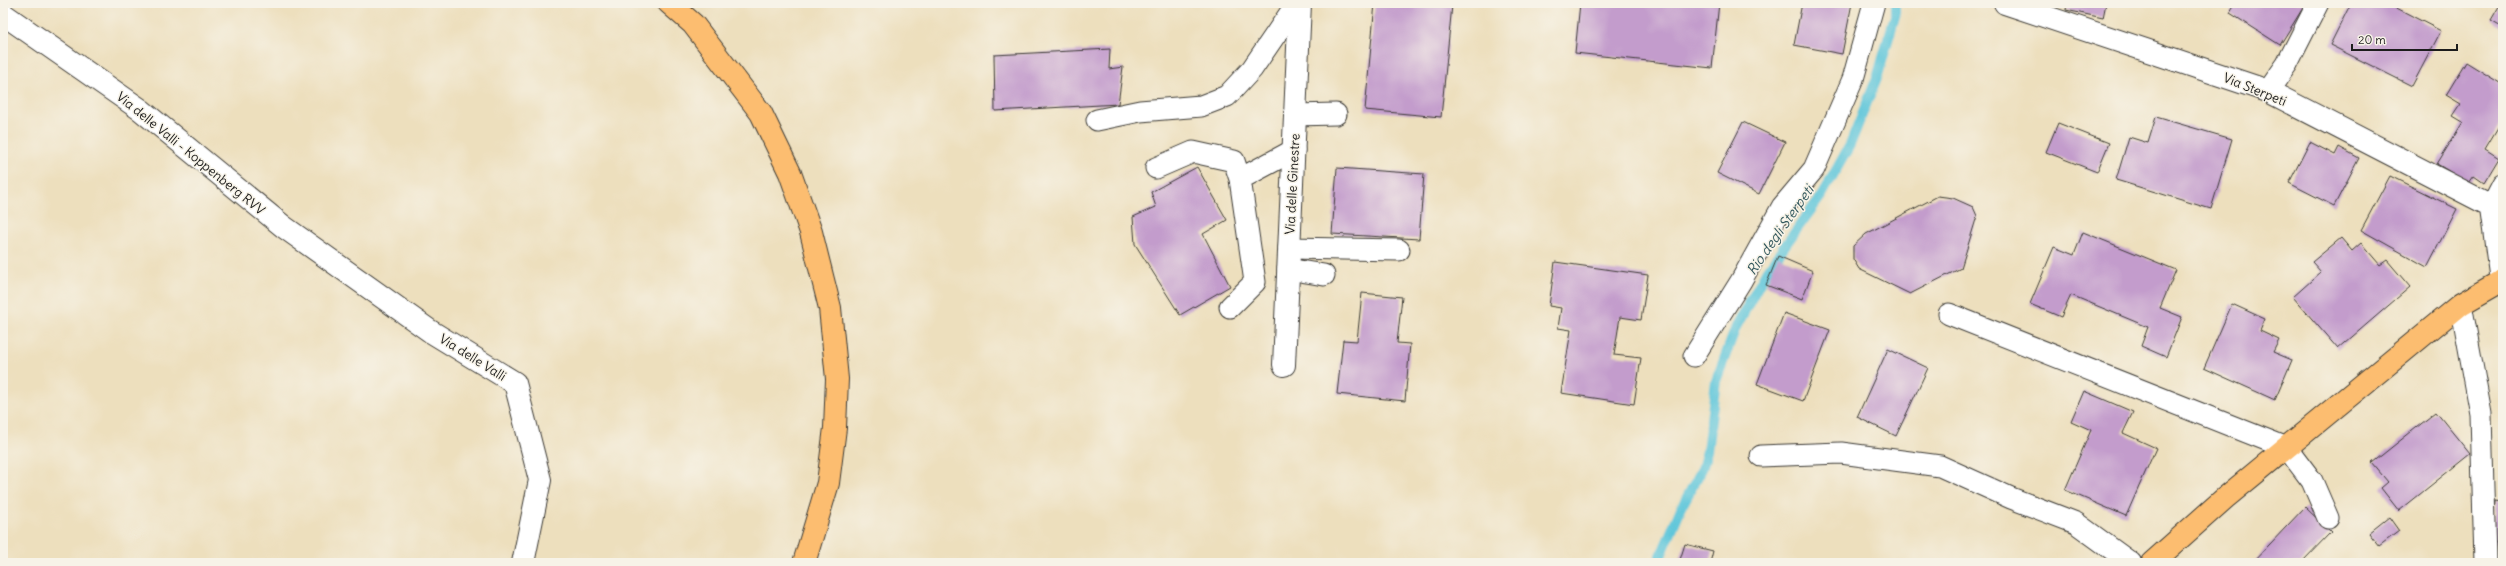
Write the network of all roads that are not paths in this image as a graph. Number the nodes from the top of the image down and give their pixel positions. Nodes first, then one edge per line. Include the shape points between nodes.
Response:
1 (669, 3) edge
2 (1297, 3) edge
3 (1300, 3) edge
4 (1874, 3) edge
5 (2005, 3) edge
6 (2318, 3) edge
7 (3, 14) edge
8 (2268, 91) junction
9 (1295, 114) junction
10 (1336, 114) dead end
11 (1097, 120) dead end
12 (1294, 150) junction
13 (1156, 168) dead end
14 (1240, 179) junction
15 (2503, 185) edge
16 (2497, 210) edge
17 (1399, 250) dead end
18 (1288, 259) junction
19 (1324, 275) dead end
20 (358, 279) joint
21 (2502, 280) edge
22 (2461, 304) junction
23 (1230, 307) dead end
24 (1949, 314) dead end
25 (1694, 356) dead end
26 (1284, 365) dead end
27 (2286, 448) junction
28 (1761, 456) dead end
29 (2328, 518) dead end
30 (523, 563) edge
31 (804, 563) edge
32 (2131, 563) edge
33 (2152, 563) edge
34 (2486, 563) edge

1 - 31 main road via 693,24 761,113 790,173 808,224 830,308 837,378 835,428 828,483
2 - 11 lane via 1252,69 1227,96 1201,106 1140,112
3 - 9 street, Via delle Ginestre
4 - 25 lane via 1853,79 1814,169 1782,207 1741,281
5 - 8 street, Via Sterpeti
6 - 8 lane via 2287,64
7 - 20 street, Via delle Valli - Koppenberg RVV via 141,110 284,227
8 - 16 street, Via Sterpeti
9 - 10 lane
9 - 12 street, Via delle Ginestre
12 - 14 lane
12 - 18 street, Via delle Ginestre
13 - 14 lane via 1193,152 1234,161
14 - 23 lane via 1254,282
15 - 16 street
16 - 21 street
17 - 18 lane
18 - 19 lane
18 - 26 street, Via delle Ginestre
20 - 30 street, Via delle Valli via 430,331 515,383 540,480
21 - 22 main road
22 - 27 main road
22 - 34 lane via 2481,414
24 - 27 lane
27 - 29 lane via 2312,481
27 - 33 main road
28 - 32 lane via 1841,453 1940,466 2011,498 2076,523

